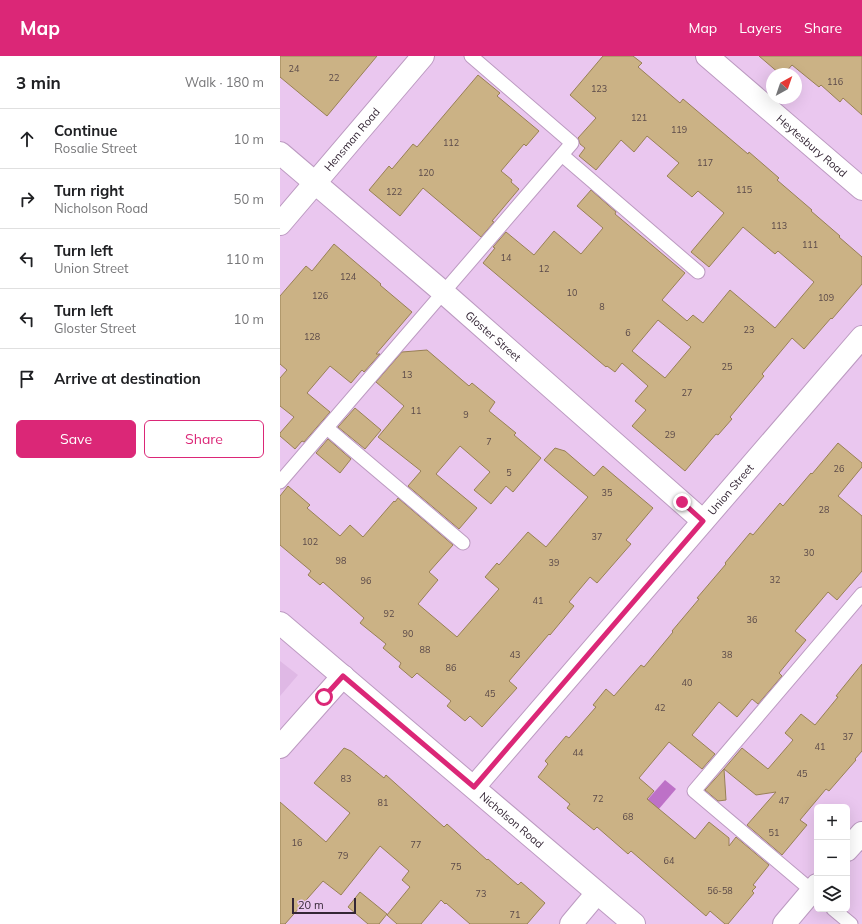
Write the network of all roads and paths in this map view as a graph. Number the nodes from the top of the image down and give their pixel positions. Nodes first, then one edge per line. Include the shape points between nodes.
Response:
1 (423, 56) edge
2 (471, 56) edge
3 (707, 56) edge
4 (280, 153) edge
5 (562, 155) junction
6 (315, 183) junction
7 (862, 189) edge
8 (280, 224) edge
9 (698, 272) dead end
10 (443, 292) junction
11 (862, 337) edge
12 (327, 428) junction
13 (280, 482) edge
14 (703, 521) junction
15 (463, 543) dead end
16 (862, 594) edge
17 (280, 623) edge
18 (343, 676) junction
19 (280, 747) edge
20 (474, 787) junction
21 (862, 833) edge
22 (850, 847) edge
23 (814, 890) edge
24 (814, 892) edge
25 (597, 893) junction
26 (836, 912) edge
27 (571, 924) edge
28 (634, 924) edge
29 (784, 924) edge
30 (850, 924) edge

1 - 6 street, Hensman Road
2 - 5 lane via 572,144
3 - 7 street, Heytesbury Road
4 - 6 street, Gloster Street
5 - 9 lane
5 - 10 lane
6 - 8 street, Hensman Road
6 - 10 street, Gloster Street
10 - 12 lane
10 - 14 street, Gloster Street
11 - 14 street, Union Street
12 - 13 lane
12 - 15 lane
14 - 20 street, Union Street
16 - 23 lane via 694,791
17 - 18 street, Nicholson Road
18 - 19 street
18 - 20 street, Nicholson Road
20 - 25 street, Nicholson Road
21 - 22 street
24 - 29 street
25 - 27 street
25 - 28 street, Nicholson Road
26 - 30 lane

